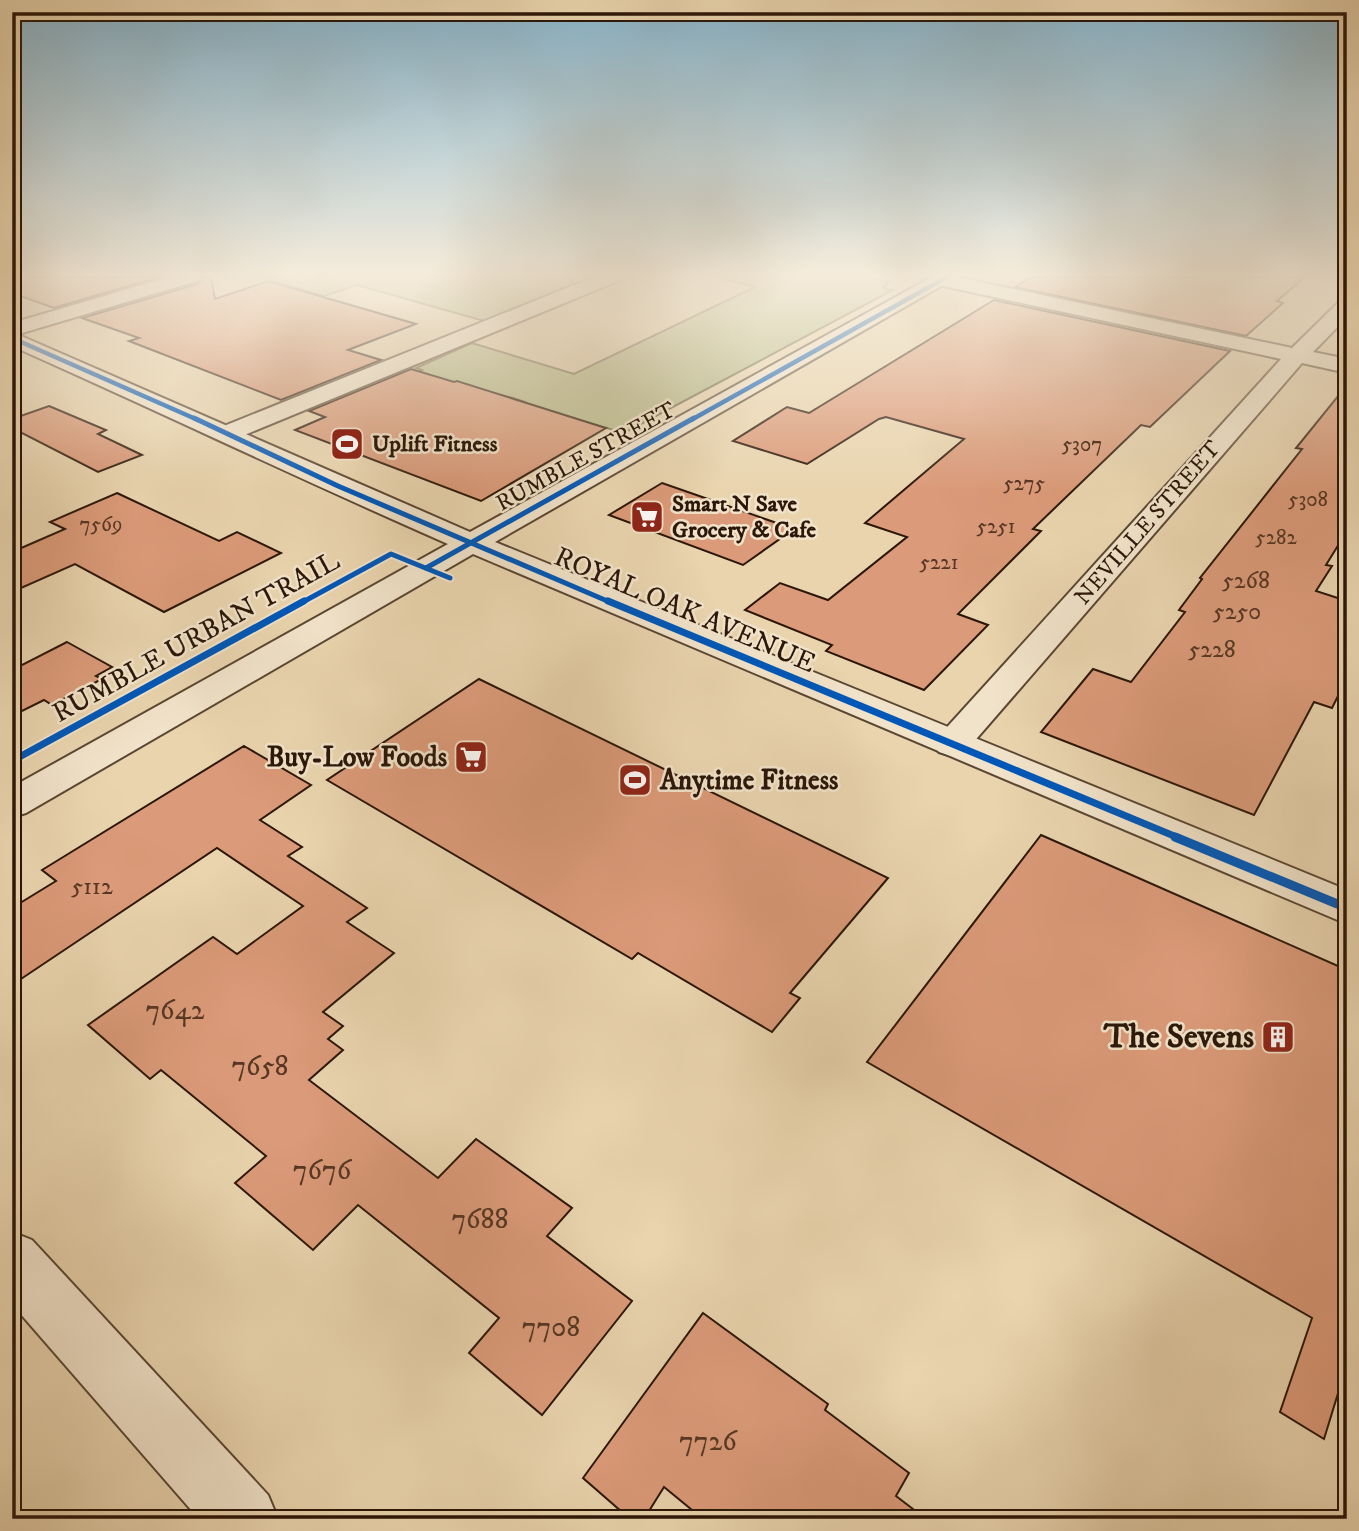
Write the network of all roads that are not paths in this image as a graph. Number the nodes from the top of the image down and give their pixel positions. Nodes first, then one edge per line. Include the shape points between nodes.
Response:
1 (36, 348) edge
2 (436, 348) edge
3 (819, 348) edge
4 (1266, 348) edge
5 (1303, 348) edge
6 (1296, 355) junction
7 (1347, 366) edge
8 (228, 433) junction
9 (471, 543) junction
10 (952, 744) junction
11 (12, 804) edge
12 (1347, 908) edge
13 (12, 1260) edge
14 (244, 1519) edge

1 - 8 street, ROYAL OAK AVENUE
2 - 8 street
3 - 9 street, RUMBLE STREET
4 - 6 street
5 - 6 street, NEVILLE STREET
6 - 7 street
6 - 10 street, NEVILLE STREET
8 - 9 street, ROYAL OAK AVENUE
9 - 10 street, ROYAL OAK AVENUE
9 - 11 street, RUMBLE STREET
10 - 12 street, ROYAL OAK AVENUE
13 - 14 street

